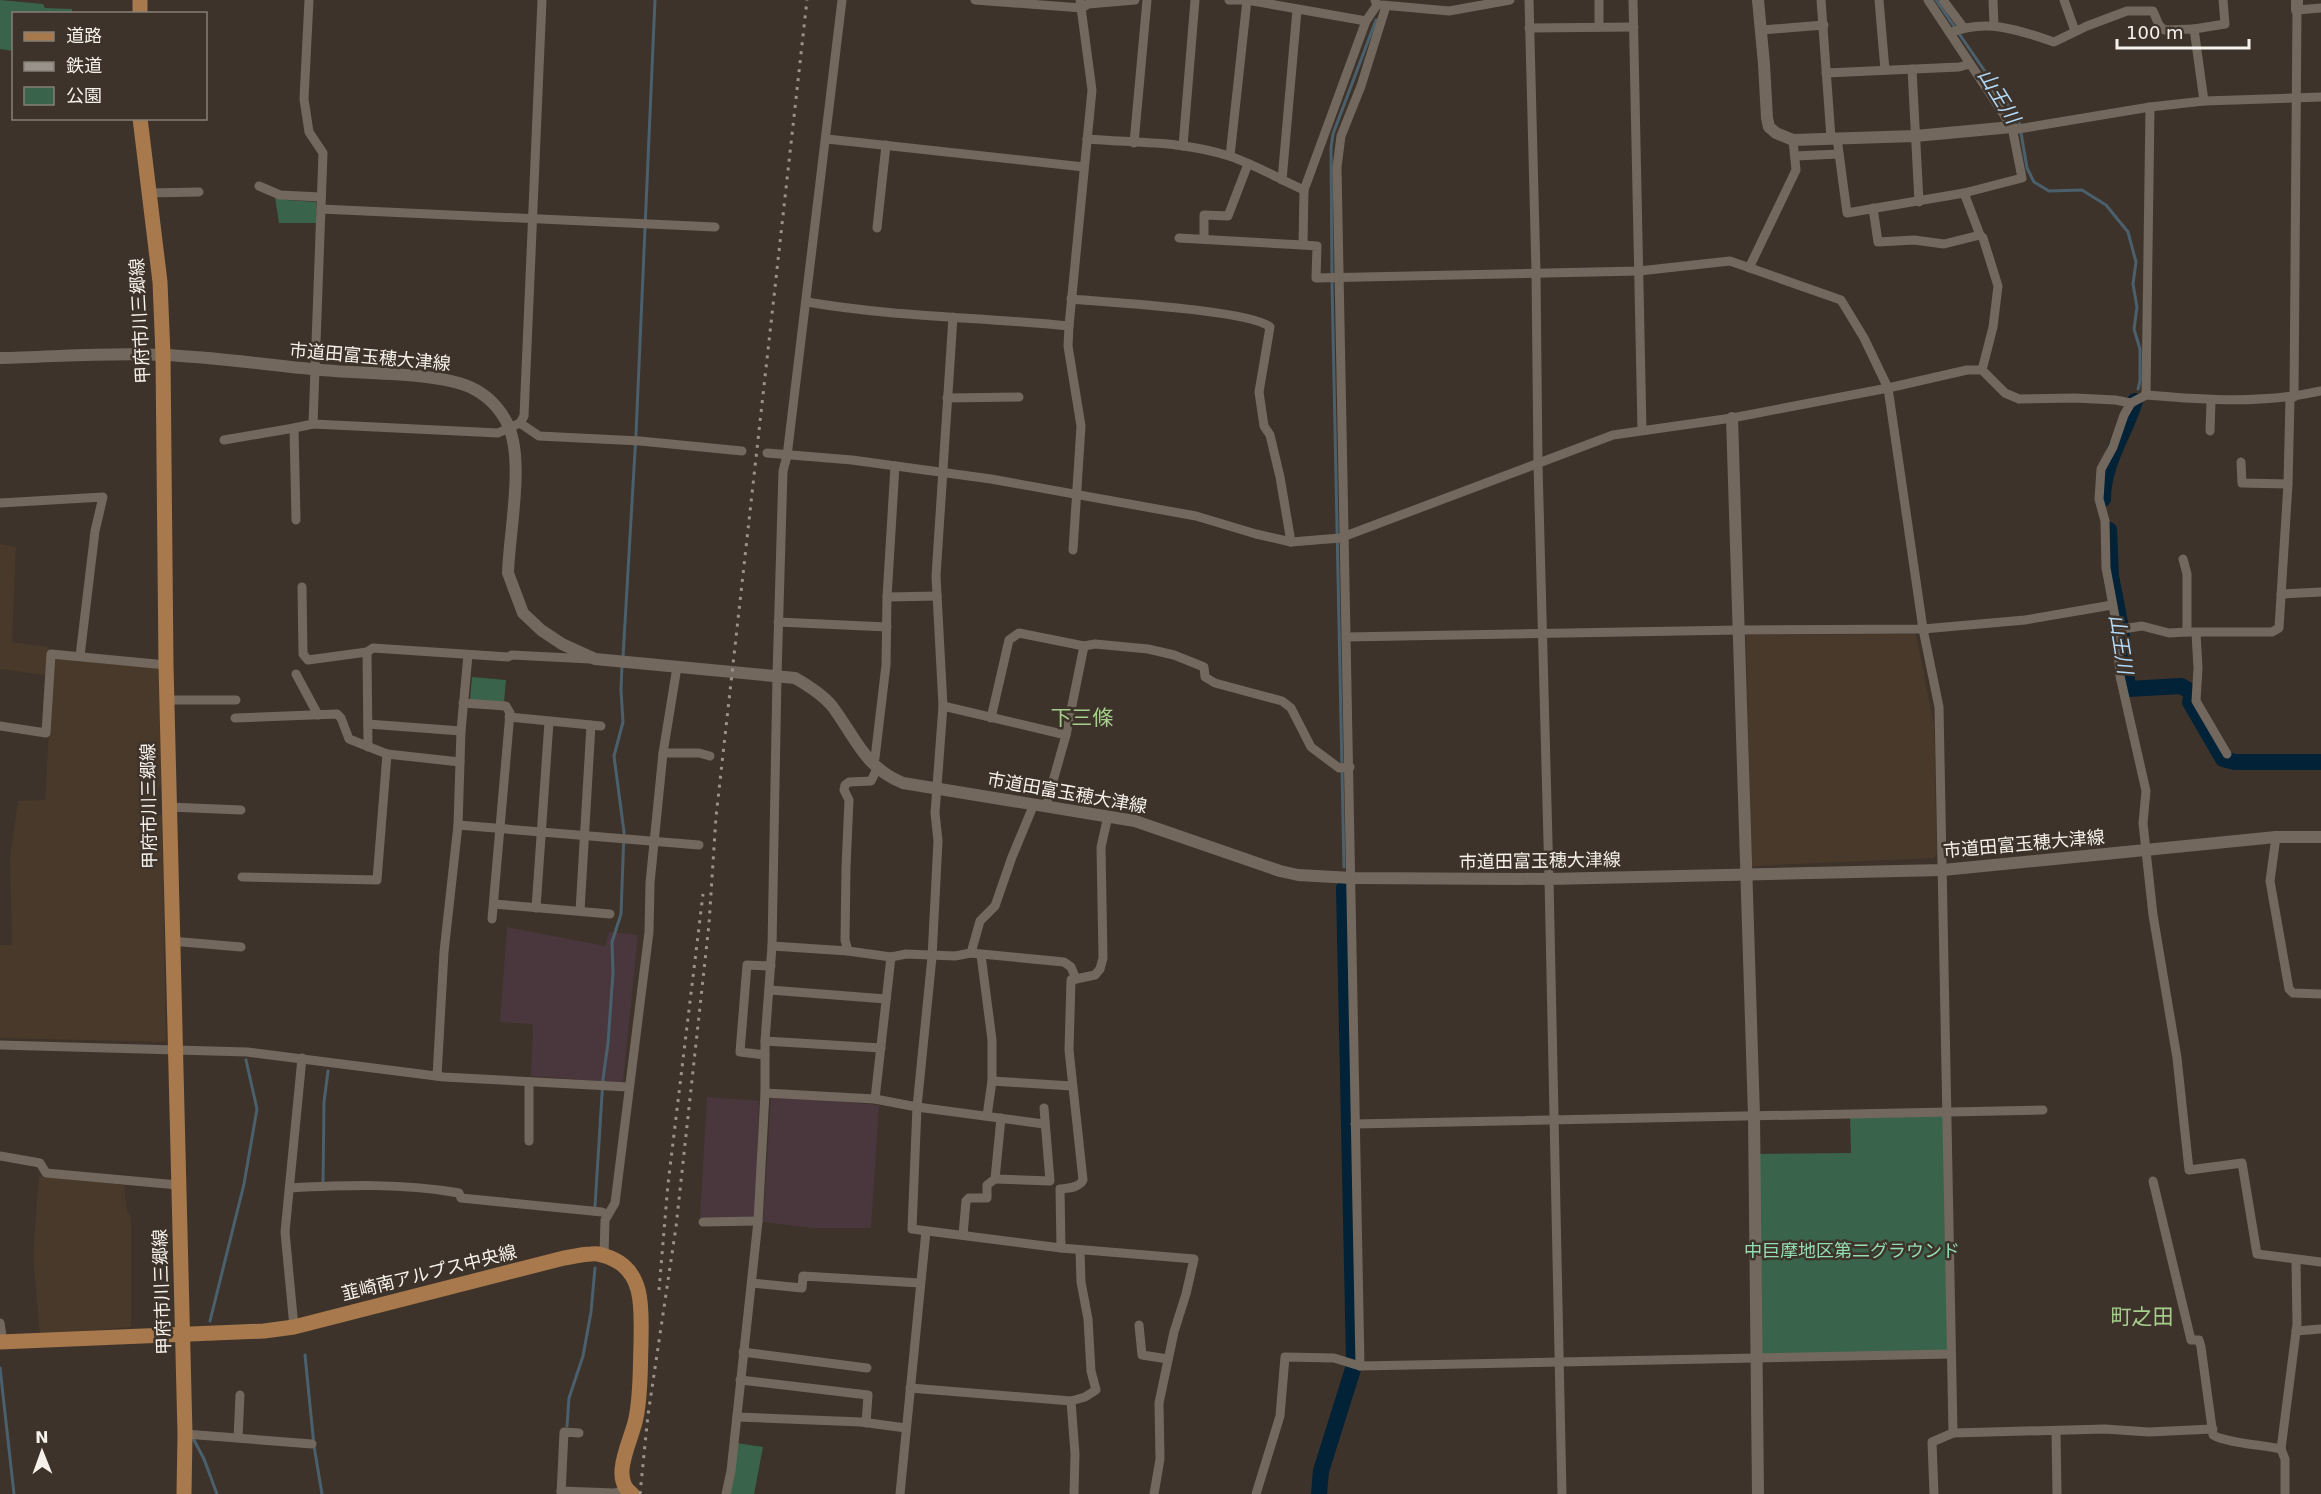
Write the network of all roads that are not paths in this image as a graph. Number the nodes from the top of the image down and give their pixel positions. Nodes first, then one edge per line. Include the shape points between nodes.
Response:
1 (309, 0) edge
2 (542, 0) edge
3 (842, 0) edge
4 (975, 0) edge
5 (1135, 0) edge
6 (1147, 0) edge
7 (1195, 0) edge
8 (1229, 0) edge
9 (1247, 0) edge
10 (1510, 0) edge
11 (1528, 0) edge
12 (1599, 0) edge
13 (1633, 0) edge
14 (1758, 0) edge
15 (1821, 0) edge
16 (1879, 0) edge
17 (1928, 0) edge
18 (1943, 0) edge
19 (1993, 0) edge
20 (2064, 0) edge
21 (2124, 0) edge
22 (2223, 0) edge
23 (1379, 3) edge
24 (1081, 4) edge
25 (2297, 5) edge
26 (2321, 8) edge
27 (1297, 10) junction
28 (2127, 11) junction
29 (1366, 21) junction
30 (1824, 25) junction
31 (1994, 26) junction
32 (1599, 27) junction
33 (1634, 27) junction
34 (1529, 28) junction
35 (2194, 29) junction
36 (1762, 30) junction
37 (1956, 30) junction
38 (2075, 31) junction
39 (1970, 64) junction
40 (1912, 69) junction
41 (1885, 70) junction
42 (1826, 73) junction
43 (2321, 97) edge
44 (2295, 98) junction
45 (2204, 101) junction
46 (2150, 106) junction
47 (140, 120) edge
48 (2019, 128) junction
49 (1915, 136) junction
50 (1834, 138) junction
51 (827, 139) junction
52 (1087, 139) junction
53 (1793, 140) junction
54 (1134, 143) junction
55 (886, 145) junction
56 (1183, 146) junction
57 (1839, 154) junction
58 (1230, 156) junction
59 (1795, 156) junction
60 (1248, 164) junction
61 (1084, 167) junction
62 (1282, 180) junction
63 (259, 186) dead end
64 (1304, 190) junction
65 (199, 192) dead end
66 (148, 193) junction
67 (1964, 194) junction
68 (321, 197) junction
69 (1919, 202) junction
70 (1873, 208) junction
71 (321, 209) junction
72 (534, 219) junction
73 (715, 227) dead end
74 (877, 228) dead end
75 (1980, 235) junction
76 (1179, 238) dead end
77 (1204, 239) junction
78 (1303, 245) junction
79 (1749, 268) junction
80 (1639, 271) junction
81 (1536, 272) junction
82 (1338, 278) junction
83 (1071, 299) junction
84 (807, 302) junction
85 (953, 316) junction
86 (1069, 326) junction
87 (163, 355) junction
88 (0, 358) edge
89 (315, 370) junction
90 (1982, 370) junction
91 (1888, 388) junction
92 (2321, 391) edge
93 (2146, 395) junction
94 (1019, 397) dead end
95 (2292, 397) junction
96 (947, 398) junction
97 (2211, 401) junction
98 (2131, 403) junction
99 (1732, 418) junction
100 (313, 424) junction
101 (514, 426) junction
102 (294, 428) junction
103 (1642, 430) junction
104 (2210, 431) dead end
105 (224, 440) dead end
106 (742, 451) dead end
107 (767, 453) dead end
108 (788, 456) junction
109 (2241, 462) dead end
110 (1538, 465) junction
111 (895, 466) junction
112 (943, 472) junction
113 (2288, 484) junction
114 (1077, 495) junction
115 (0, 502) edge
116 (296, 520) dead end
117 (1339, 538) junction
118 (1291, 542) junction
119 (1073, 550) dead end
120 (2183, 559) dead end
121 (302, 587) dead end
122 (2321, 592) edge
123 (2281, 594) junction
124 (937, 596) junction
125 (887, 597) junction
126 (2112, 605) junction
127 (778, 622) junction
128 (887, 627) junction
129 (1923, 629) junction
130 (1739, 630) junction
131 (2116, 630) junction
132 (2191, 632) junction
133 (1542, 635) junction
134 (1346, 637) junction
135 (1084, 646) junction
136 (367, 652) junction
137 (468, 655) junction
138 (80, 656) junction
139 (595, 659) junction
140 (165, 665) junction
141 (677, 667) junction
142 (296, 674) dead end
143 (777, 676) junction
144 (236, 699) dead end
145 (166, 700) junction
146 (463, 703) junction
147 (943, 706) junction
148 (318, 715) junction
149 (509, 717) junction
150 (235, 718) dead end
151 (991, 718) junction
152 (549, 722) junction
153 (368, 724) junction
154 (0, 726) edge
155 (460, 731) junction
156 (1066, 735) junction
157 (368, 747) junction
158 (663, 753) junction
159 (387, 754) junction
160 (2227, 754) dead end
161 (710, 756) dead end
162 (460, 762) junction
163 (874, 766) junction
164 (1345, 768) junction
165 (936, 790) junction
166 (1040, 805) junction
167 (169, 807) junction
168 (241, 810) dead end
169 (1108, 816) junction
170 (458, 825) junction
171 (500, 829) junction
172 (541, 832) junction
173 (585, 835) junction
174 (2276, 837) junction
175 (2321, 837) edge
176 (654, 841) junction
177 (699, 844) dead end
178 (2146, 850) junction
179 (1943, 870) junction
180 (1748, 875) junction
181 (242, 877) dead end
182 (1352, 878) junction
183 (1549, 879) junction
184 (494, 904) junction
185 (536, 908) junction
186 (580, 912) junction
187 (610, 914) dead end
188 (492, 919) dead end
189 (171, 941) junction
190 (772, 946) junction
191 (241, 947) dead end
192 (848, 951) junction
193 (976, 954) junction
194 (891, 957) junction
195 (933, 957) junction
196 (771, 966) junction
197 (1076, 979) junction
198 (770, 990) junction
199 (2321, 994) edge
200 (886, 999) junction
201 (765, 1041) junction
202 (0, 1045) edge
203 (881, 1048) junction
204 (174, 1050) junction
205 (765, 1055) junction
206 (302, 1058) junction
207 (436, 1076) junction
208 (992, 1081) junction
209 (529, 1082) junction
210 (1072, 1086) junction
211 (628, 1087) junction
212 (765, 1094) junction
213 (875, 1099) junction
214 (917, 1107) junction
215 (1044, 1108) dead end
216 (2043, 1110) dead end
217 (1947, 1111) junction
218 (987, 1116) junction
219 (1754, 1116) junction
220 (1000, 1118) junction
221 (1554, 1119) junction
222 (1044, 1124) junction
223 (1355, 1124) junction
224 (529, 1141) dead end
225 (0, 1156) edge
226 (995, 1179) junction
227 (2153, 1180) dead end
228 (178, 1185) junction
229 (290, 1188) junction
230 (608, 1215) junction
231 (758, 1221) junction
232 (703, 1222) dead end
233 (926, 1231) junction
234 (963, 1235) junction
235 (1061, 1248) junction
236 (1080, 1250) junction
237 (604, 1255) junction
238 (2296, 1260) junction
239 (2321, 1262) edge
240 (752, 1283) junction
241 (920, 1283) junction
242 (0, 1323) edge
243 (1139, 1326) dead end
244 (294, 1327) junction
245 (2321, 1329) edge
246 (2296, 1331) junction
247 (182, 1334) junction
248 (1, 1342) edge
249 (743, 1352) junction
250 (1951, 1354) junction
251 (1756, 1358) junction
252 (1168, 1359) junction
253 (1560, 1362) junction
254 (1356, 1364) junction
255 (867, 1368) dead end
256 (740, 1380) junction
257 (910, 1388) junction
258 (240, 1395) dead end
259 (1071, 1401) junction
260 (737, 1418) junction
261 (866, 1423) junction
262 (906, 1428) junction
263 (2213, 1429) junction
264 (2056, 1431) junction
265 (572, 1433) dead end
266 (1953, 1433) junction
267 (185, 1434) junction
268 (238, 1438) junction
269 (312, 1444) dead end
270 (2281, 1449) junction
271 (561, 1492) edge
272 (629, 1492) edge
273 (606, 1493) edge
274 (184, 1494) edge
275 (726, 1494) edge
276 (900, 1494) edge
277 (1074, 1494) edge
278 (1154, 1494) edge
279 (1256, 1494) edge
280 (1562, 1494) edge
281 (1758, 1494) edge
282 (1934, 1494) edge
283 (2057, 1494) edge
284 (2285, 1494) edge

1 - 68 street via 304,99 309,132 323,153
2 - 72 street
3 - 51 street
4 - 24 street
5 - 24 street
6 - 54 street
7 - 56 street
8 - 9 street
9 - 27 street
9 - 58 street
10 - 23 street via 1449,12
11 - 34 street
12 - 32 street
13 - 33 street
14 - 36 street
15 - 30 street
16 - 41 street
17 - 37 street
18 - 37 street
19 - 31 street
20 - 38 street
21 - 28 street
22 - 35 street via 2224,24
23 - 29 street
23 - 82 street via 1339,146
24 - 52 street via 1092,90
25 - 26 street
25 - 44 street
27 - 29 street
27 - 62 street
28 - 35 street via 2153,11 2164,30
28 - 38 street
29 - 64 street
30 - 36 street
30 - 42 street
31 - 37 street
31 - 38 street via 2054,42
32 - 33 street
32 - 34 street
33 - 80 street
34 - 81 street
35 - 45 street
36 - 53 street via 1769,127
37 - 39 street
39 - 40 street
39 - 48 street
40 - 41 street
40 - 49 street
41 - 42 street
42 - 50 street
43 - 44 street
44 - 45 street
44 - 95 street
45 - 46 street
46 - 48 street
46 - 93 street
47 - 66 main road, 甲府市川三郷線
48 - 49 street
48 - 67 street via 2022,178
49 - 50 street
49 - 69 street
50 - 53 street
50 - 57 street
51 - 55 street
51 - 84 street
52 - 54 street
52 - 61 street
53 - 59 street
54 - 56 street
55 - 61 street
55 - 74 street
56 - 58 street
57 - 59 street
57 - 70 street via 1847,213
58 - 60 street
59 - 79 street via 1796,170
60 - 62 street
60 - 77 street via 1228,216 1204,215
61 - 83 street
62 - 64 street
63 - 68 street via 280,195
64 - 78 street
65 - 66 street
66 - 87 main road, 甲府市川三郷線 via 160,282
67 - 69 street
67 - 75 street
68 - 71 street
69 - 70 street
70 - 75 street via 1878,242 1914,240 1944,244
71 - 72 street
71 - 89 street
72 - 73 street
72 - 101 street via 524,416
75 - 90 street via 1998,286
76 - 77 street
77 - 78 street
78 - 82 street via 1317,246 1316,278
79 - 80 street via 1730,261
79 - 91 street via 1841,300
80 - 81 street
80 - 103 street
81 - 82 street
81 - 110 street
82 - 117 street
83 - 86 street
83 - 118 street via 1200,311 1252,319 1269,327 1259,393
84 - 85 street via 875,313
84 - 108 street
85 - 86 street
85 - 96 street
86 - 114 street via 1068,346 1082,426
87 - 88 street, 市道田富玉穂大津線
87 - 89 street, 市道田富玉穂大津線
87 - 140 main road, 甲府市川三郷線
89 - 100 street
89 - 101 street, 市道田富玉穂大津線 via 451,381 484,395
90 - 91 street via 1966,370
90 - 98 street via 2005,393 2019,399
91 - 99 street
91 - 129 street
92 - 95 street
93 - 97 street
93 - 98 street
94 - 96 street
95 - 97 street
95 - 113 street
96 - 112 street
97 - 104 street
98 - 126 street via 2101,469 2099,483
99 - 103 street
99 - 130 street
100 - 101 street via 498,433
100 - 102 street
101 - 106 street via 539,436
101 - 139 street, 市道田富玉穂大津線 via 516,454 508,573 512,587 523,613 541,630
102 - 105 street
102 - 116 street
103 - 110 street via 1613,435
107 - 108 street
108 - 111 street
108 - 127 street via 783,471
109 - 113 street via 2241,483
110 - 117 street
110 - 133 street
111 - 112 street
111 - 125 street
112 - 114 street
112 - 124 street
113 - 123 street
114 - 118 street via 1196,516
114 - 119 street
115 - 138 street via 103,497 95,531
117 - 118 street
117 - 134 street
120 - 132 street
121 - 136 street via 303,654 308,660
122 - 123 street
123 - 132 street via 2279,628 2272,632
124 - 125 street
124 - 147 street
125 - 128 street
126 - 129 street via 2025,620
126 - 131 street
127 - 128 street
127 - 143 street
128 - 163 street
129 - 130 street
129 - 179 street via 1939,707
130 - 133 street
130 - 180 street
131 - 132 street via 2142,626 2169,633
131 - 178 street via 2120,676 2146,791
132 - 160 street via 2198,668 2196,700
133 - 134 street
133 - 183 street
134 - 164 street
135 - 151 street via 1018,633 1010,640
135 - 156 street
135 - 164 street via 1148,649 1174,655 1203,667 1206,677 1215,683 1282,701 1291,708 1311,747
136 - 137 street via 373,648
136 - 153 street
137 - 139 street
137 - 146 street
138 - 140 street
138 - 154 street via 51,654 46,733
139 - 141 street, 市道田富玉穂大津線
140 - 145 main road, 甲府市川三郷線
141 - 143 street, 市道田富玉穂大津線
141 - 158 street
142 - 148 street
143 - 163 street, 市道田富玉穂大津線 via 795,678 822,695
143 - 190 street
144 - 145 street
145 - 167 main road, 甲府市川三郷線
146 - 149 street via 506,706
146 - 155 street
147 - 151 street
147 - 165 street
148 - 150 street
148 - 157 street via 337,714 349,739
149 - 152 street
149 - 171 street
151 - 156 street
152 - 172 street
152 - 173 street via 596,725
153 - 155 street
153 - 157 street
155 - 162 street
156 - 166 street
157 - 159 street
158 - 161 street
158 - 176 street
159 - 162 street
159 - 181 street via 377,880
162 - 170 street
163 - 165 street, 市道田富玉穂大津線 via 903,783
163 - 192 street via 871,781 849,782 844,790 849,800 845,940
164 - 182 street
165 - 166 street, 市道田富玉穂大津線
165 - 195 street
166 - 169 street, 市道田富玉穂大津線
166 - 193 street via 1012,857 995,906 980,921
167 - 168 street
167 - 189 main road, 甲府市川三郷線
169 - 182 street, 市道田富玉穂大津線 via 1157,827 1280,871
169 - 197 street via 1101,847 1103,958 1095,975
170 - 171 street
170 - 207 street
171 - 172 street
171 - 184 street
172 - 173 street
172 - 185 street
173 - 176 street
173 - 186 street
174 - 175 street, 市道田富玉穂大津線
174 - 178 street, 市道田富玉穂大津線
174 - 199 street via 2270,881 2289,989 2293,993
176 - 177 street
176 - 211 street via 649,932
178 - 179 street, 市道田富玉穂大津線
178 - 238 street via 2177,1058 2189,1170 2242,1163 2257,1254
179 - 180 street, 市道田富玉穂大津線
179 - 217 street
180 - 183 street, 市道田富玉穂大津線
180 - 219 street
182 - 183 street, 市道田富玉穂大津線
182 - 223 street
183 - 221 street
184 - 185 street
184 - 188 street
185 - 186 street
186 - 187 street
189 - 191 street
189 - 204 main road, 甲府市川三郷線
190 - 192 street
190 - 196 street
192 - 194 street
193 - 195 street
193 - 197 street via 1064,962
193 - 208 street via 992,1040
194 - 195 street
194 - 200 street
195 - 214 street
196 - 198 street
196 - 205 street via 747,965 740,1052
197 - 210 street via 1071,980
198 - 200 street
198 - 201 street
200 - 203 street
201 - 203 street
201 - 205 street
202 - 204 street
203 - 213 street
204 - 206 street
204 - 228 main road, 甲府市川三郷線
205 - 212 street
206 - 207 street
206 - 229 street
207 - 209 street
208 - 210 street
208 - 218 street
209 - 211 street
209 - 224 street
210 - 235 street via 1083,1180 1076,1187 1060,1189
211 - 230 street via 615,1203
212 - 213 street
212 - 231 street
213 - 214 street
214 - 218 street
214 - 233 street via 912,1229
215 - 222 street
216 - 217 street
217 - 219 street
217 - 250 street
218 - 220 street
219 - 221 street
219 - 251 street
220 - 222 street
220 - 226 street
221 - 223 street
221 - 253 street
222 - 226 street via 1050,1180
223 - 254 street
225 - 228 street via 40,1163 46,1173
226 - 234 street via 987,1185 987,1198 966,1201
227 - 263 street via 2191,1340 2199,1340 2201,1347
228 - 247 main road, 甲府市川三郷線
229 - 230 street via 428,1187 459,1193 461,1198
229 - 244 street via 285,1232
230 - 237 street
231 - 232 street
231 - 240 street
233 - 234 street
233 - 241 street
234 - 235 street
235 - 236 street
236 - 252 street via 1194,1259
236 - 259 street via 1096,1390
237 - 244 main road, 韮崎南アルプス中央線 via 564,1258
237 - 272 main road via 632,1274 641,1307 637,1416 621,1465 621,1480
238 - 239 street
238 - 246 street
240 - 241 street via 802,1288 803,1276
240 - 249 street
241 - 257 street
242 - 248 street
243 - 252 street via 1142,1355
244 - 247 main road, 韮崎南アルプス中央線
245 - 246 street
246 - 270 street
247 - 248 main road, 韮崎南アルプス中央線
247 - 267 main road, 甲府市川三郷線
249 - 255 street
249 - 256 street
250 - 251 street
250 - 266 street
251 - 253 street
251 - 281 street
252 - 278 street via 1159,1403 1160,1459
253 - 254 street
253 - 280 street
254 - 279 street via 1334,1358 1285,1357 1280,1416
256 - 260 street
256 - 261 street via 868,1395
257 - 259 street
257 - 262 street
258 - 268 street
259 - 277 street
260 - 261 street
260 - 275 street
261 - 262 street
262 - 276 street
263 - 264 street
263 - 270 street via 2213,1435 2222,1440
264 - 266 street
264 - 283 street
265 - 271 street via 564,1432
266 - 282 street via 1932,1442
267 - 268 street
267 - 274 main road, 甲府市川三郷線
268 - 269 street
270 - 284 street via 2285,1459
271 - 273 street
272 - 273 street

